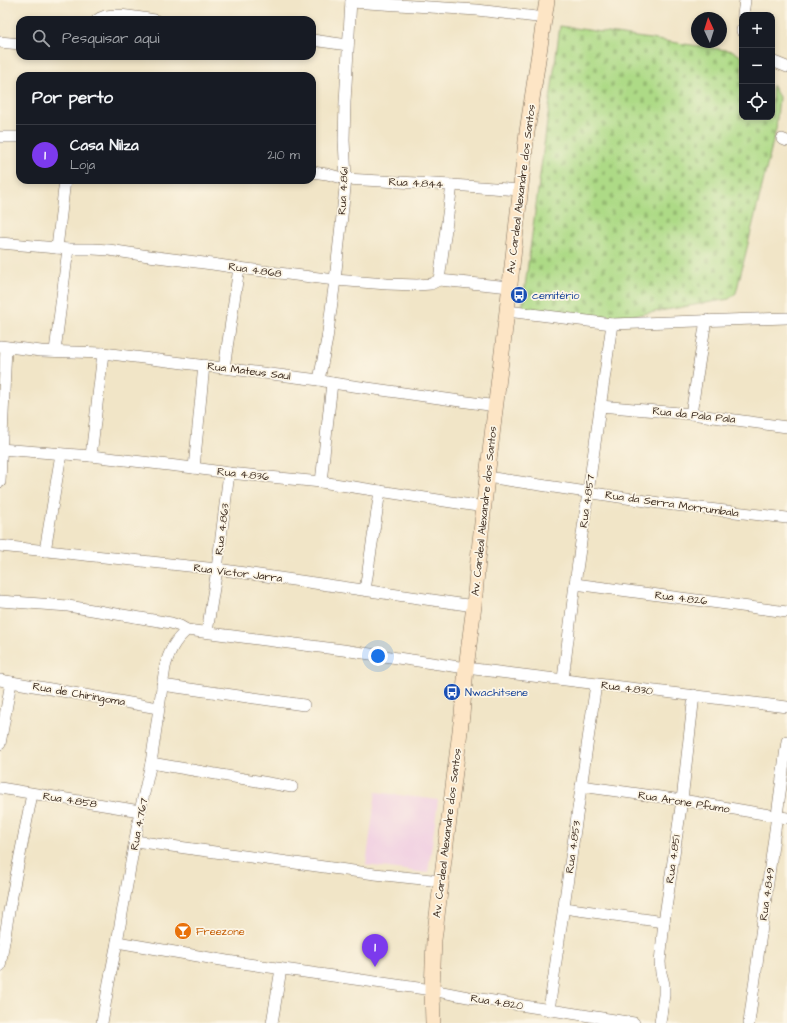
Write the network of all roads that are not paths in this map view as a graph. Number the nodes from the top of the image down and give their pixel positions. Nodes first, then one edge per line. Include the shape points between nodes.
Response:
1 (547, 0) edge
2 (744, 0) edge
3 (351, 1) edge
4 (743, 12) edge
5 (109, 16) edge
6 (126, 16) edge
7 (545, 18) junction
8 (316, 41) edge
9 (0, 42) edge
10 (16, 44) edge
11 (348, 45) junction
12 (775, 62) edge
13 (787, 67) edge
14 (0, 137) edge
15 (16, 137) edge
16 (316, 173) edge
17 (346, 179) junction
18 (65, 184) edge
19 (452, 184) junction
20 (520, 190) junction
21 (0, 243) edge
22 (63, 248) junction
23 (238, 268) junction
24 (336, 280) junction
25 (439, 280) junction
26 (510, 287) junction
27 (507, 311) junction
28 (786, 314) edge
29 (706, 320) junction
30 (612, 324) junction
31 (3, 347) edge
32 (55, 351) junction
33 (103, 353) junction
34 (204, 365) junction
35 (224, 368) junction
36 (319, 380) junction
37 (332, 383) junction
38 (496, 406) junction
39 (600, 406) junction
40 (691, 414) junction
41 (787, 427) edge
42 (1, 449) edge
43 (61, 454) junction
44 (91, 456) junction
45 (194, 468) junction
46 (229, 473) junction
47 (487, 477) junction
48 (0, 482) edge
49 (321, 482) junction
50 (380, 491) junction
51 (588, 492) junction
52 (484, 507) junction
53 (787, 518) edge
54 (0, 546) edge
55 (45, 551) junction
56 (217, 569) junction
57 (575, 584) junction
58 (365, 590) junction
59 (0, 601) edge
60 (474, 606) junction
61 (787, 612) edge
62 (187, 630) junction
63 (207, 632) junction
64 (466, 668) junction
65 (563, 679) junction
66 (5, 681) edge
67 (596, 684) junction
68 (162, 685) junction
69 (694, 695) junction
70 (304, 705) dead end
71 (787, 707) edge
72 (158, 708) junction
73 (787, 741) edge
74 (0, 744) edge
75 (151, 764) junction
76 (581, 786) junction
77 (292, 787) dead end
78 (0, 788) edge
79 (32, 794) junction
80 (682, 800) junction
81 (140, 811) junction
82 (782, 817) edge
83 (135, 841) junction
84 (441, 881) junction
85 (564, 908) junction
86 (4, 910) edge
87 (664, 922) junction
88 (117, 942) junction
89 (0, 966) edge
90 (280, 969) junction
91 (432, 990) junction
92 (550, 1010) junction
93 (102, 1023) edge
94 (272, 1023) edge
95 (433, 1023) edge
96 (634, 1023) edge
97 (660, 1023) edge
98 (749, 1023) edge

1 - 7 street, Av. Cardeal Alexandre dos Santos
2 - 4 street
3 - 7 street via 477,10
3 - 11 street, Rua 4.861
5 - 6 street
7 - 20 street, Av. Cardeal Alexandre dos Santos
8 - 11 street
9 - 10 street
11 - 17 street, Rua 4.861 via 344,140
12 - 13 street
14 - 15 street
16 - 17 street, Rua 4.844
17 - 19 street, Rua 4.844
17 - 24 street, Rua 4.861
18 - 22 street
19 - 20 street, Rua 4.844
19 - 25 street
20 - 26 street, Av. Cardeal Alexandre dos Santos
21 - 22 street, Rua 4.868
22 - 23 street, Rua 4.868 via 109,250
22 - 32 street
23 - 24 street, Rua 4.868
23 - 35 street
24 - 25 street, Rua 4.868 via 417,285 431,284
24 - 36 street, Rua 4.861
25 - 26 street, Rua 4.868
26 - 27 street, Av. Cardeal Alexandre dos Santos
27 - 30 street
27 - 38 street, Av. Cardeal Alexandre dos Santos
28 - 29 street
29 - 30 street
29 - 40 street
30 - 39 street, Rua 4.857
31 - 32 street, Rua Mateus Saul
31 - 42 street
32 - 33 street, Rua Mateus Saul
33 - 34 street, Rua Mateus Saul
33 - 44 street
34 - 35 street, Rua Mateus Saul
34 - 45 street
35 - 36 street, Rua Mateus Saul
36 - 37 street, Rua Mateus Saul
37 - 38 street, Rua Mateus Saul
37 - 49 street
38 - 47 street, Av. Cardeal Alexandre dos Santos
39 - 40 street, Rua da Pala Pala
39 - 51 street, Rua 4.857
40 - 41 street, Rua da Pala Pala
42 - 43 street, Rua 4.836
42 - 48 street
43 - 44 street, Rua 4.836
43 - 55 street
44 - 45 street, Rua 4.836
45 - 46 street, Rua 4.836
46 - 49 street, Rua 4.836
46 - 56 street, Rua 4.863
47 - 51 street, Rua da Serra Morrumbala
47 - 52 street, Av. Cardeal Alexandre dos Santos
49 - 50 street, Rua 4.836
50 - 52 street, Rua 4.836
50 - 58 street
51 - 53 street, Rua da Serra Morrumbala
51 - 57 street, Rua 4.857
52 - 60 street, Av. Cardeal Alexandre dos Santos
54 - 55 street, Rua Victor Jarra
55 - 56 street, Rua Victor Jarra
56 - 58 street, Rua Victor Jarra
56 - 63 street, Rua 4.863
57 - 61 street, Rua 4.826
57 - 65 street, Rua 4.857
58 - 60 street, Rua Victor Jarra
59 - 62 street, Rua 4.830 via 68,606 171,622
60 - 64 street, Av. Cardeal Alexandre dos Santos
62 - 63 street, Rua 4.830
62 - 68 street, Rua 4.767 via 173,646
63 - 64 street, Rua 4.830
64 - 65 street, Rua 4.830
64 - 84 street, Av. Cardeal Alexandre dos Santos
65 - 67 street, Rua 4.830
66 - 72 street, Rua de Chiringoma
66 - 74 street
67 - 69 street, Rua 4.830
67 - 76 street, Rua 4.853
68 - 70 street
68 - 72 street, Rua 4.767
69 - 71 street, Rua 4.830
69 - 80 street, Rua 4.851
72 - 75 street, Rua 4.767
73 - 82 street, Rua 4.849
75 - 77 street
75 - 81 street, Rua 4.767
76 - 80 street, Rua Arone Pfumo
76 - 85 street, Rua 4.853
78 - 79 street, Rua 4.858
79 - 81 street, Rua 4.858
79 - 86 street
80 - 82 street, Rua Arone Pfumo
80 - 87 street, Rua 4.851
81 - 83 street, Rua 4.767
82 - 98 street, Rua 4.849
83 - 84 street
83 - 88 street, Rua 4.767
84 - 91 street, Av. Cardeal Alexandre dos Santos via 434,940
85 - 87 street
85 - 92 street, Rua 4.853
86 - 89 street
87 - 97 street, Rua 4.851 via 660,962 664,995
88 - 90 street, Rua 4.820
88 - 93 street, Rua 4.767
90 - 91 street, Rua 4.820
90 - 94 street
91 - 92 street, Rua 4.820
91 - 95 street, Av. Cardeal Alexandre dos Santos
92 - 96 street, Rua 4.820

